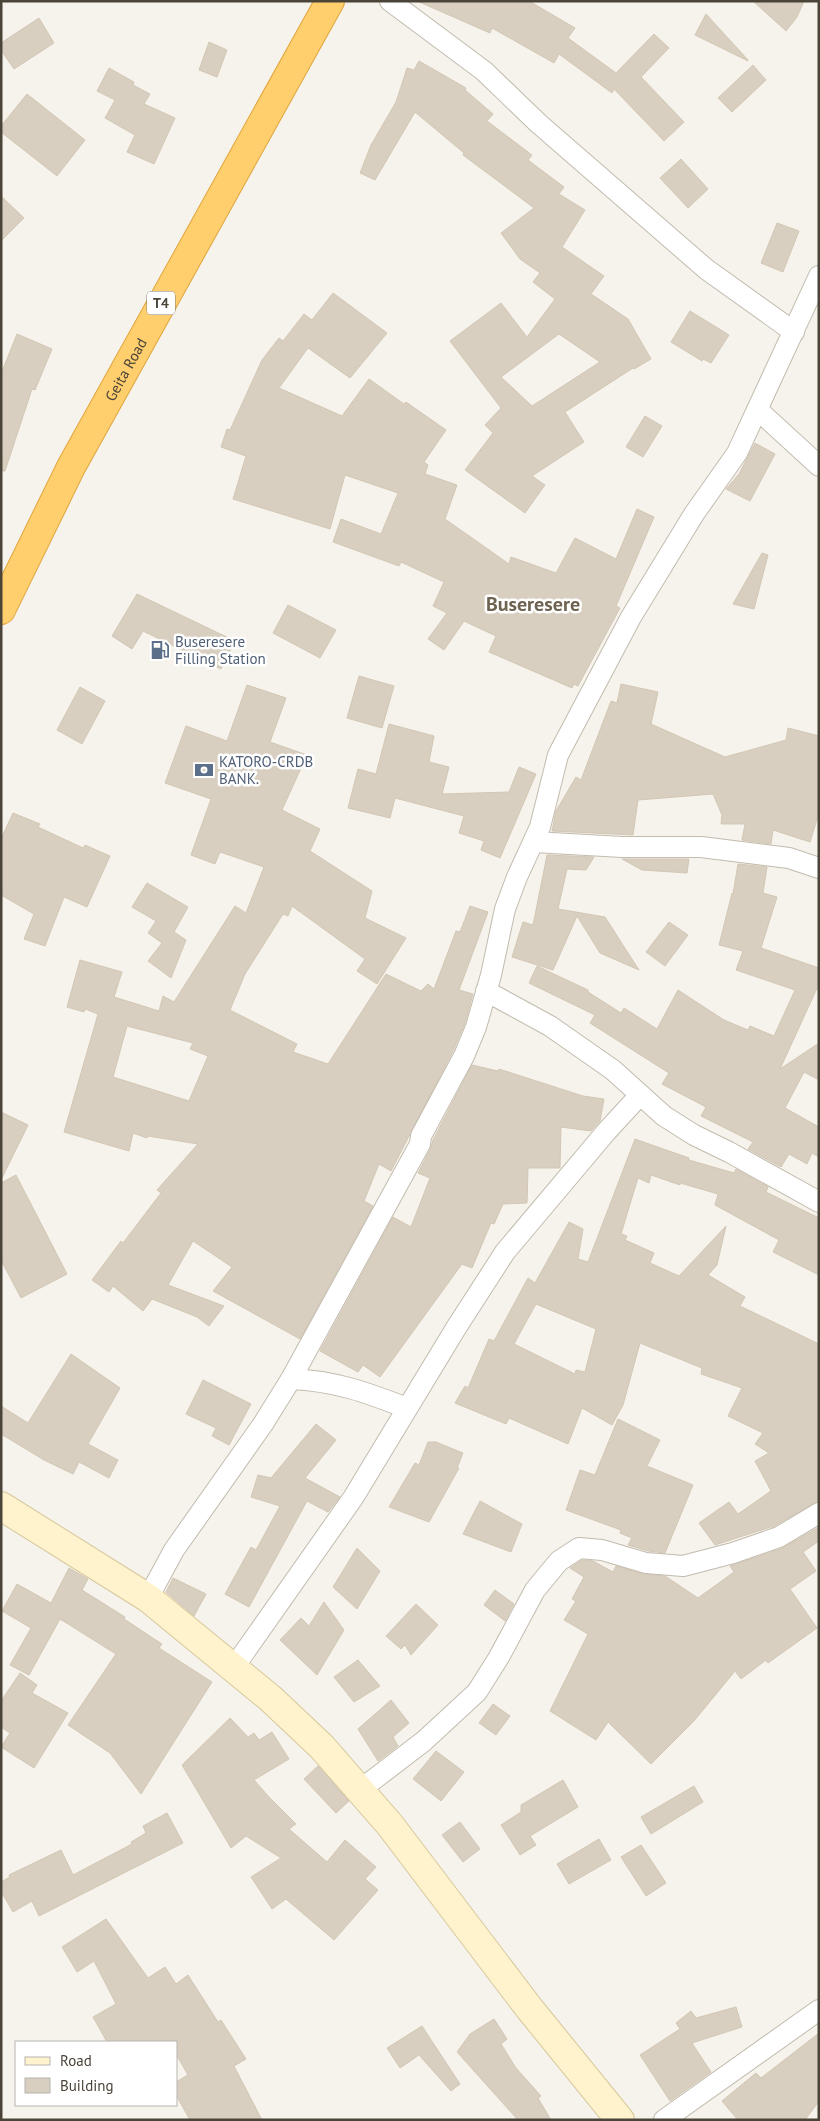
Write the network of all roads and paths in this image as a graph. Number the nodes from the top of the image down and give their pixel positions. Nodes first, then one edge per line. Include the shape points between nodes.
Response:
1 (330, 1) edge
2 (390, 1) edge
3 (819, 276) edge
4 (794, 332) junction
5 (758, 410) junction
6 (819, 466) edge
7 (1, 610) edge
8 (534, 842) junction
9 (819, 868) edge
10 (486, 991) junction
11 (640, 1095) junction
12 (819, 1202) edge
13 (291, 1379) junction
14 (407, 1408) junction
15 (1, 1506) edge
16 (819, 1513) edge
17 (148, 1598) junction
18 (234, 1667) junction
19 (360, 1790) junction
20 (819, 2010) edge
21 (620, 2120) edge
22 (664, 2120) edge

1 - 7 highway, Geita Road / T4 via 71,467
2 - 4 street via 484,71 538,123 706,269
3 - 4 street
4 - 5 street
5 - 6 street
5 - 8 street via 737,454 694,514 598,677 558,755
8 - 9 street via 701,847 789,858
8 - 10 street via 505,909
10 - 11 street via 550,1026 613,1070
10 - 13 street via 464,1056 421,1136 420,1144
11 - 12 street via 664,1116 694,1135
11 - 14 street via 505,1252
13 - 14 street via 321,1380 363,1391
13 - 17 street via 174,1550
14 - 18 street via 353,1498
15 - 17 street
16 - 19 street via 779,1537 683,1566 579,1548 559,1562 535,1590 477,1692 424,1741
17 - 18 street
18 - 19 street via 322,1747
19 - 21 street
20 - 22 street

